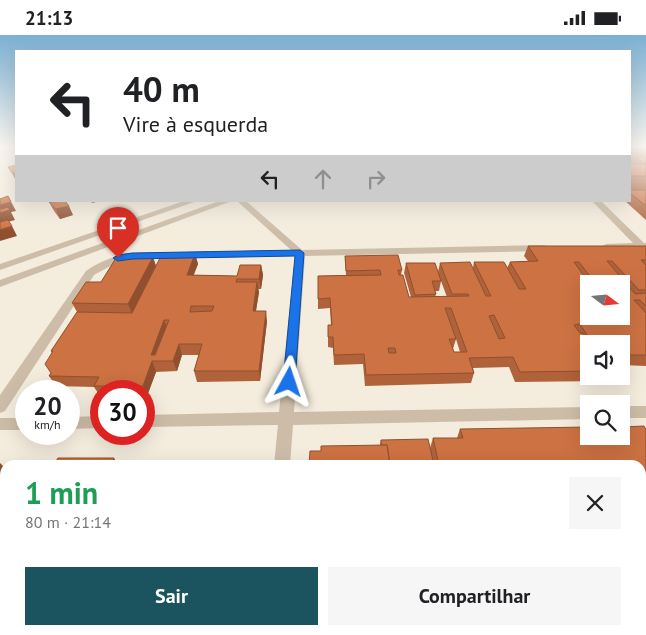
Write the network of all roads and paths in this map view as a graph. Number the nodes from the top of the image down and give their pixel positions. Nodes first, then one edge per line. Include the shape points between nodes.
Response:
1 (190, 202) edge
2 (225, 202) edge
3 (242, 202) edge
4 (597, 202) edge
5 (644, 246) edge
6 (592, 247) edge
7 (553, 248) edge
8 (300, 253) junction
9 (0, 267) edge
10 (0, 284) edge
11 (0, 407) edge
12 (630, 412) edge
13 (646, 412) edge
14 (580, 413) edge
15 (286, 419) junction
16 (155, 421) edge
17 (15, 423) edge
18 (0, 424) edge
19 (282, 460) edge

1 - 9 street
2 - 10 street
3 - 8 street
4 - 5 street
5 - 6 street
7 - 8 street
8 - 11 street via 132,256 107,262 90,273
8 - 15 street
12 - 13 street
14 - 15 street
15 - 16 street
15 - 19 street
17 - 18 street

